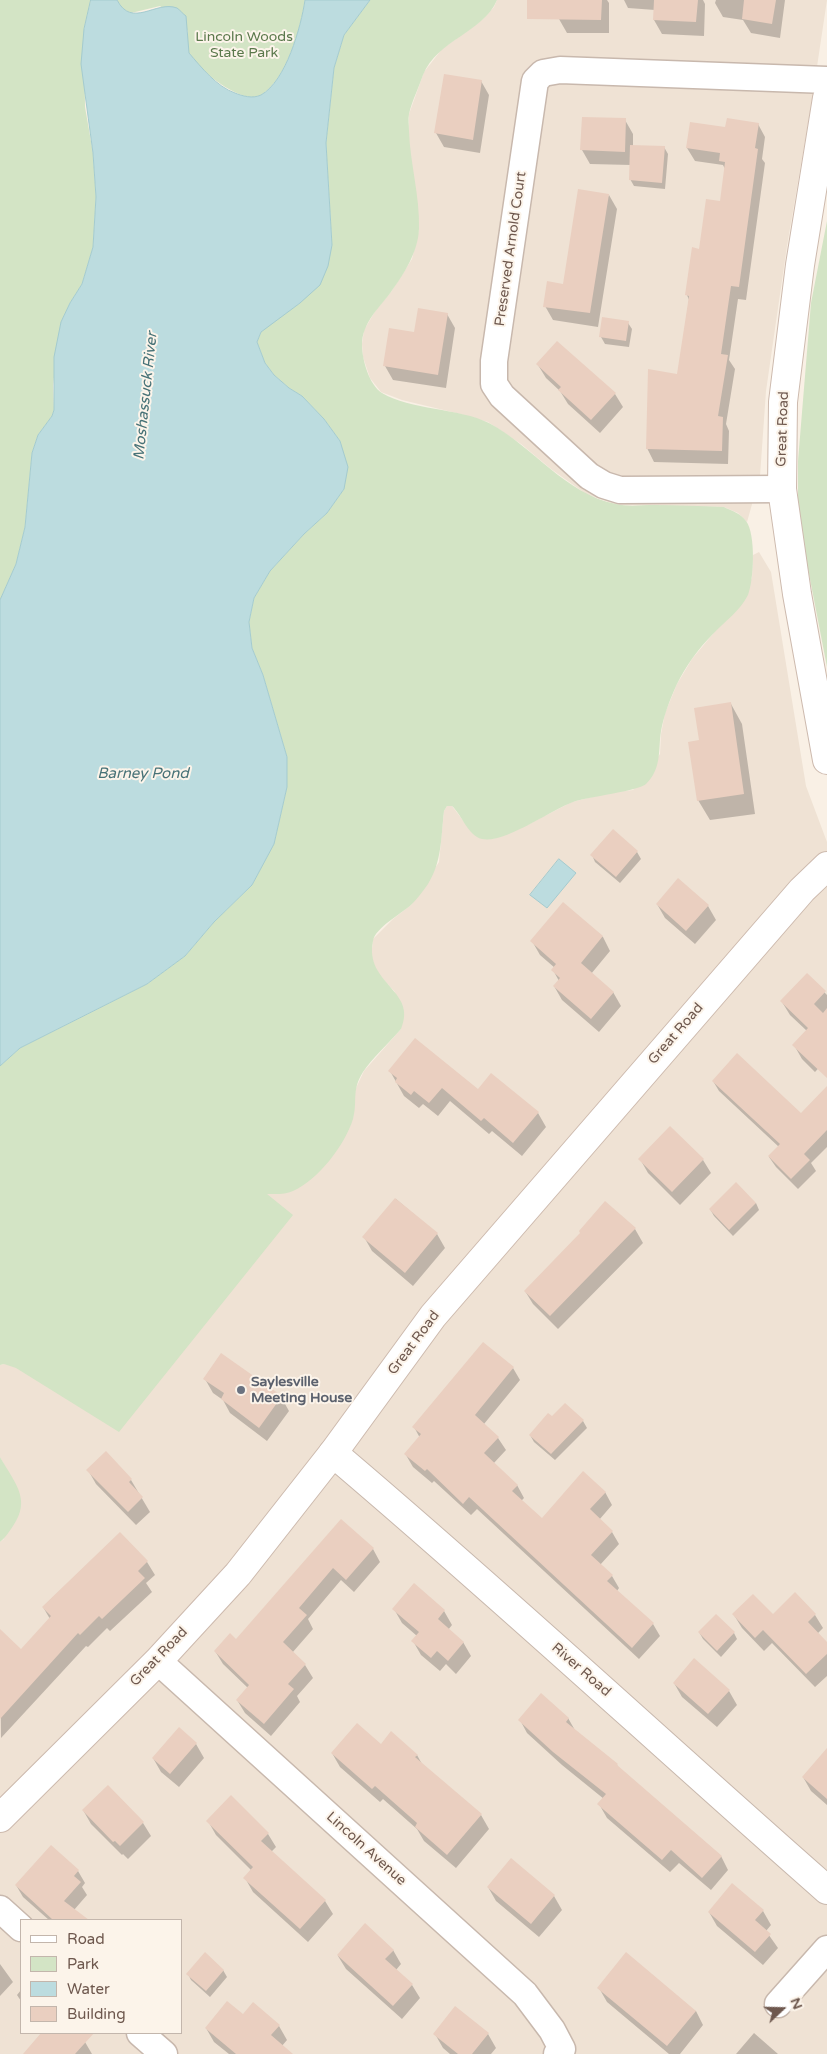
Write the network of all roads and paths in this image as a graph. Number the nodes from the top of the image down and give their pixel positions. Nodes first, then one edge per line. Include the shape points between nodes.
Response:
1 (827, 80) edge
2 (827, 98) edge
3 (782, 489) junction
4 (827, 760) edge
5 (827, 866) edge
6 (333, 1453) junction
7 (158, 1661) junction
8 (0, 1818) edge
9 (827, 1890) edge
10 (0, 1909) edge
11 (20, 1927) edge
12 (827, 1949) edge
13 (778, 2004) dead end
14 (141, 2034) edge
15 (559, 2052) edge
16 (164, 2054) edge

1 - 3 street, Preserved Arnold Court via 560,70 543,73 535,81 494,361 494,384 502,396 589,476 604,485 620,490
2 - 3 main road, Great Road via 800,265 783,402
3 - 4 main road, Great Road
5 - 6 main road, Great Road via 795,898 433,1316
6 - 7 main road, Great Road via 238,1574
6 - 9 main road, River Road
7 - 8 main road, Great Road
7 - 15 street, Lincoln Avenue via 524,1994 552,2030
10 - 11 street
12 - 13 street
14 - 16 street

